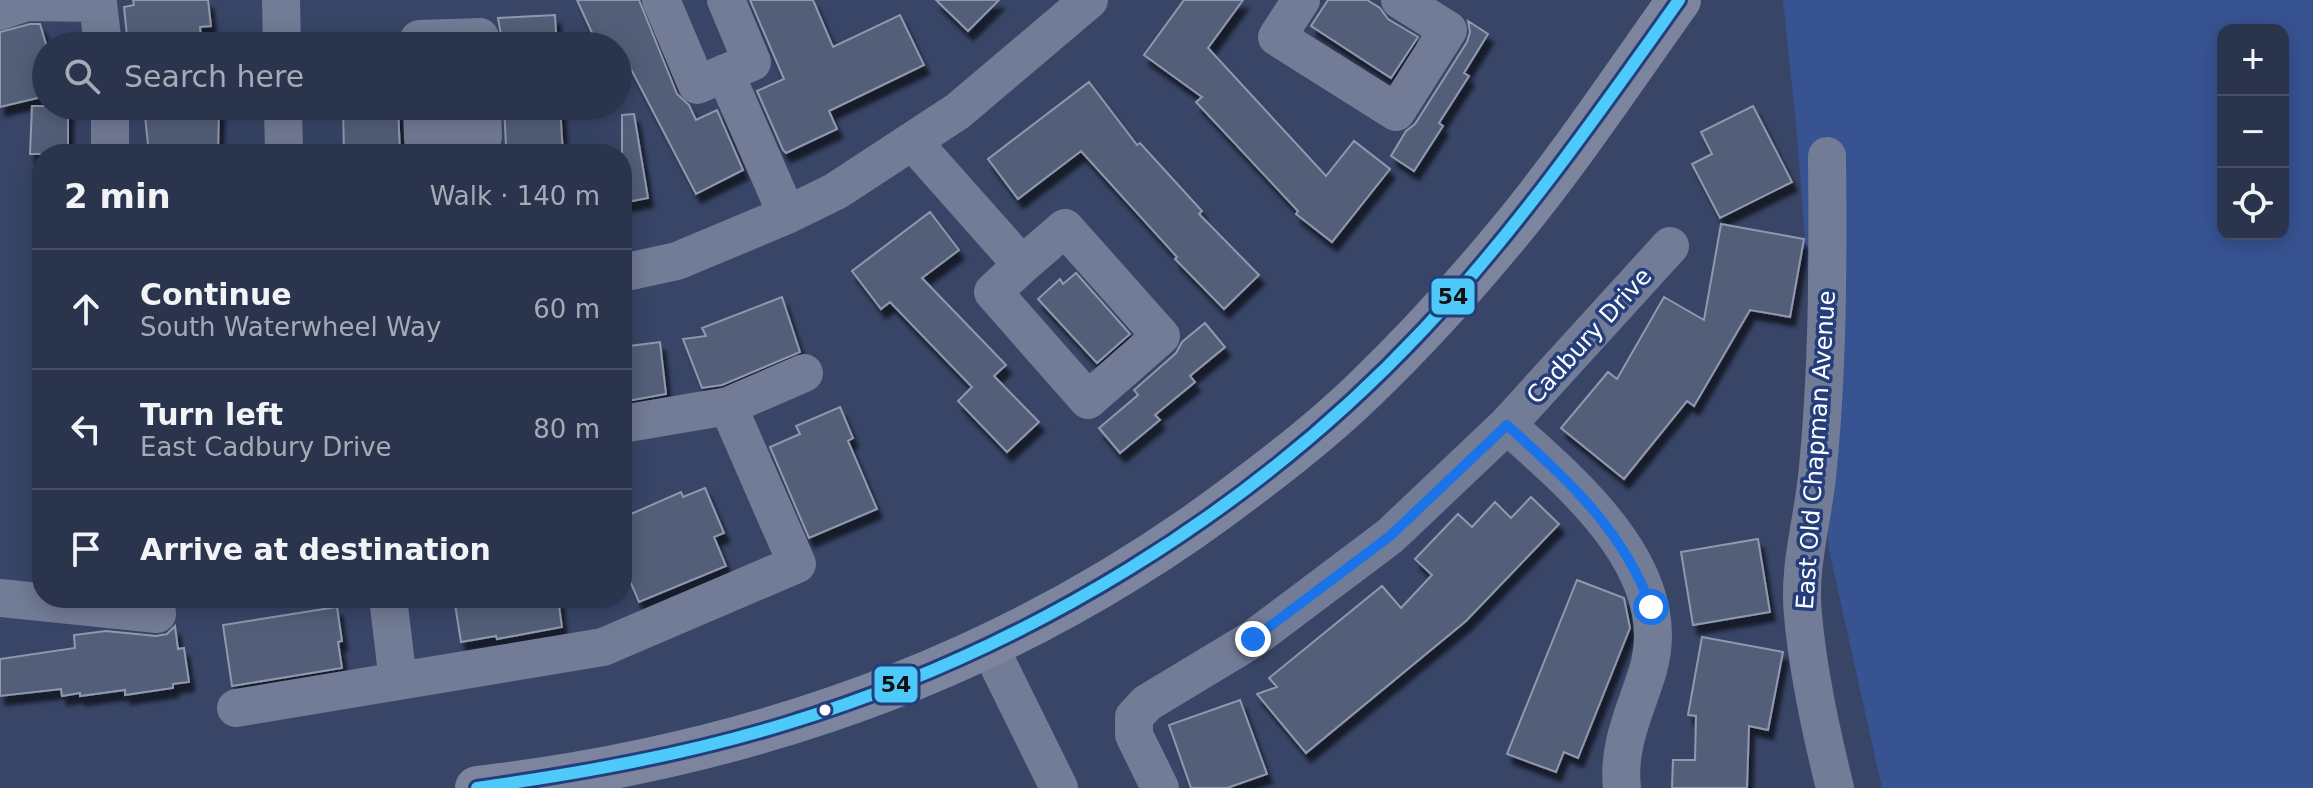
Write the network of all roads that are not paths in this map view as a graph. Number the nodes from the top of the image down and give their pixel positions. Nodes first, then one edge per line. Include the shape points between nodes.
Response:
1 (281, 0) edge
2 (661, 0) edge
3 (726, 0) edge
4 (1301, 0) edge
5 (1400, 0) edge
6 (1679, 0) edge
7 (1066, 8) edge
8 (0, 11) edge
9 (101, 32) edge
10 (282, 32) edge
11 (725, 73) junction
12 (110, 120) edge
13 (283, 120) edge
14 (422, 120) edge
15 (482, 120) edge
16 (913, 142) junction
17 (110, 144) edge
18 (284, 144) edge
19 (448, 144) edge
20 (464, 144) edge
21 (1827, 156) dead end
22 (787, 215) junction
23 (1670, 246) dead end
24 (1022, 265) junction
25 (632, 271) edge
26 (804, 373) dead end
27 (728, 406) junction
28 (632, 422) edge
29 (1507, 425) junction
30 (0, 598) edge
31 (32, 601) edge
32 (98, 608) edge
33 (156, 608) edge
34 (389, 608) edge
35 (989, 646) junction
36 (398, 681) junction
37 (236, 708) dead end
38 (477, 788) edge
39 (1059, 788) edge
40 (1160, 788) edge
41 (1622, 788) edge
42 (1835, 788) edge

1 - 10 street
2 - 11 street via 697,85
3 - 11 street via 752,62
4 - 5 street via 1277,37 1396,112 1448,30
6 - 35 main road via 1513,228 1364,390 1312,438 1156,554
7 - 16 street via 958,111
8 - 9 street via 27,2 98,3
11 - 22 street
12 - 17 street
13 - 18 street
14 - 19 street via 423,139
15 - 20 street via 483,137
16 - 22 street
16 - 24 street
21 - 42 street, East Old Chapman Avenue via 1828,317 1802,613
22 - 25 street via 677,261
23 - 29 street, Cadbury Drive
24 - 24 street via 1065,228 1161,336 1088,400 993,292
26 - 27 street
27 - 28 street
27 - 36 street via 797,564 603,647
29 - 40 street, Cadbury Drive via 1390,536 1325,587 1253,639 1147,703 1134,717 1134,735
29 - 41 street via 1575,487 1616,536 1651,607 1649,668 1626,732
30 - 31 street
32 - 33 street via 157,614
34 - 36 street
35 - 38 main road via 883,691 721,744 593,772
35 - 39 street
36 - 37 street

